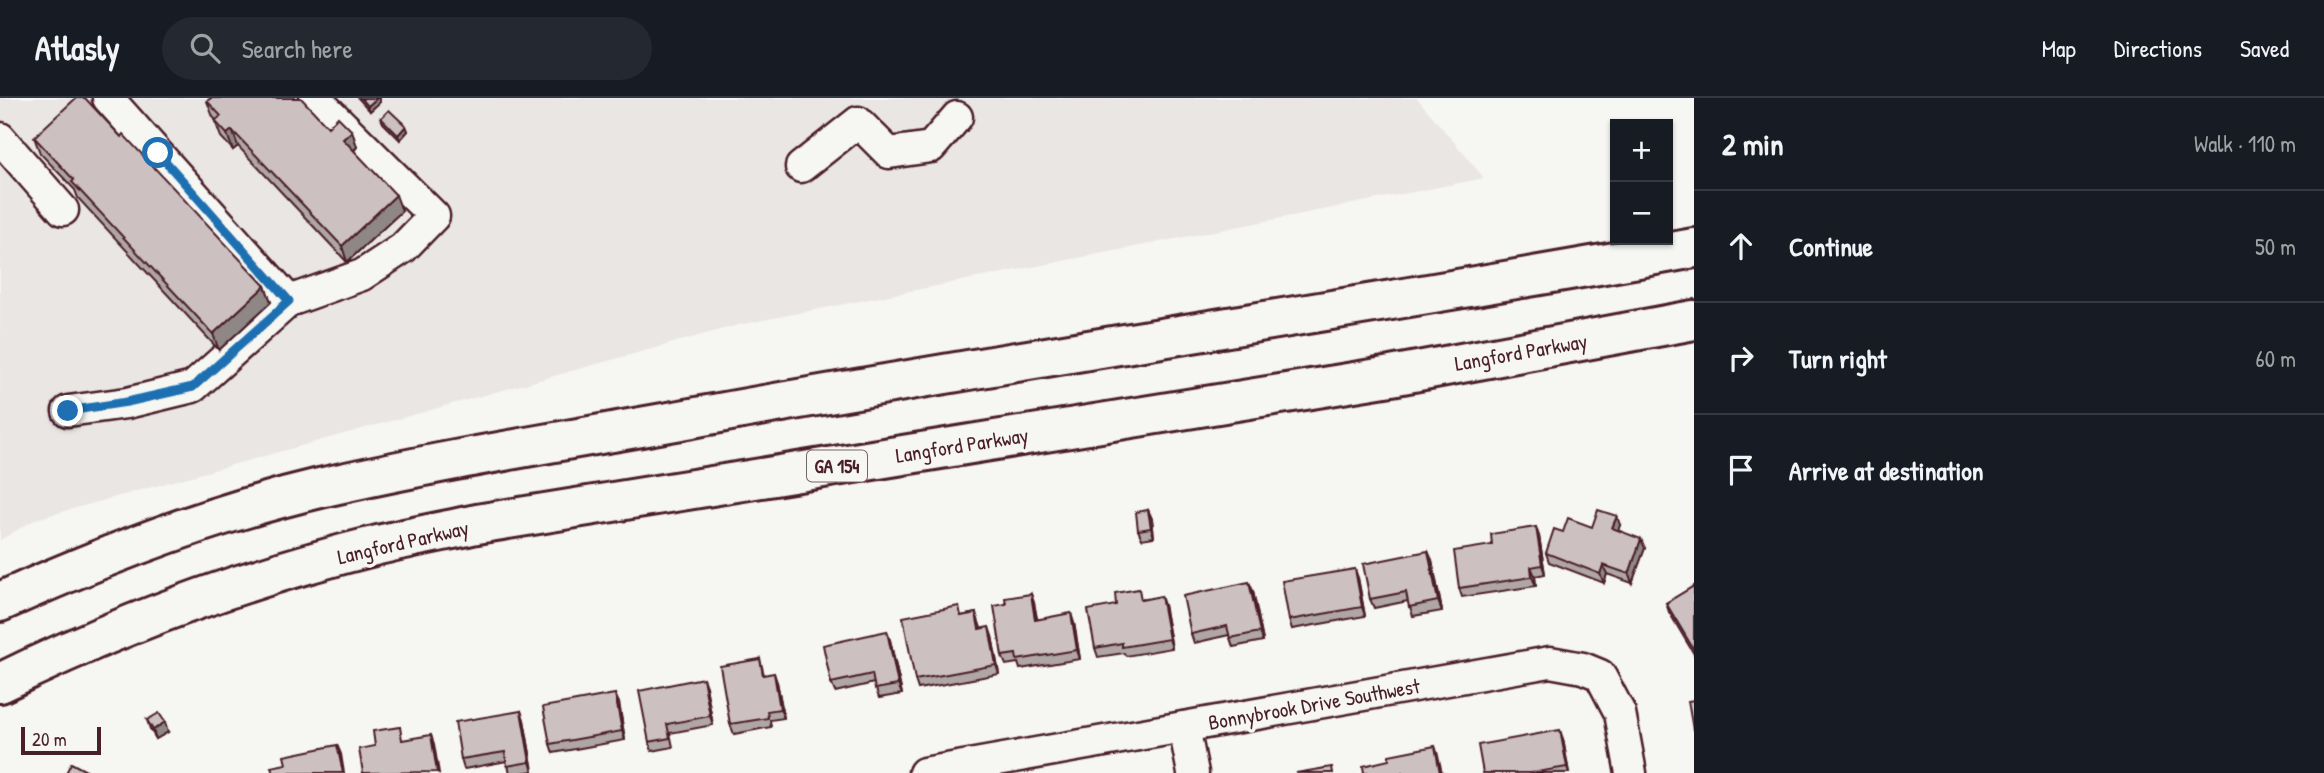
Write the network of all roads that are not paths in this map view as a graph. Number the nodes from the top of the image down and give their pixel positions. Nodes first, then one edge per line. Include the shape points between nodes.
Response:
1 (108, 98) edge
2 (316, 98) edge
3 (957, 117) dead end
4 (0, 138) edge
5 (801, 167) dead end
6 (64, 210) dead end
7 (1694, 248) edge
8 (289, 301) junction
9 (1694, 320) edge
10 (68, 411) dead end
11 (0, 602) edge
12 (0, 683) edge
13 (1184, 727) junction
14 (924, 773) edge
15 (1193, 773) edge
16 (1631, 773) edge

1 - 8 street
2 - 8 street via 434,216 403,248 362,275
3 - 5 street via 931,147 889,153 858,121
4 - 6 street
7 - 11 highway via 417,468 253,506 128,548
8 - 10 street via 193,387
9 - 12 highway, Langford Parkway / GA 154 via 1391,376 477,524 379,545 177,607
13 - 14 street, Bonnybrook Drive Southwest
13 - 15 street
13 - 16 street, Bonnybrook Drive Southwest via 1550,662 1600,675 1620,713

